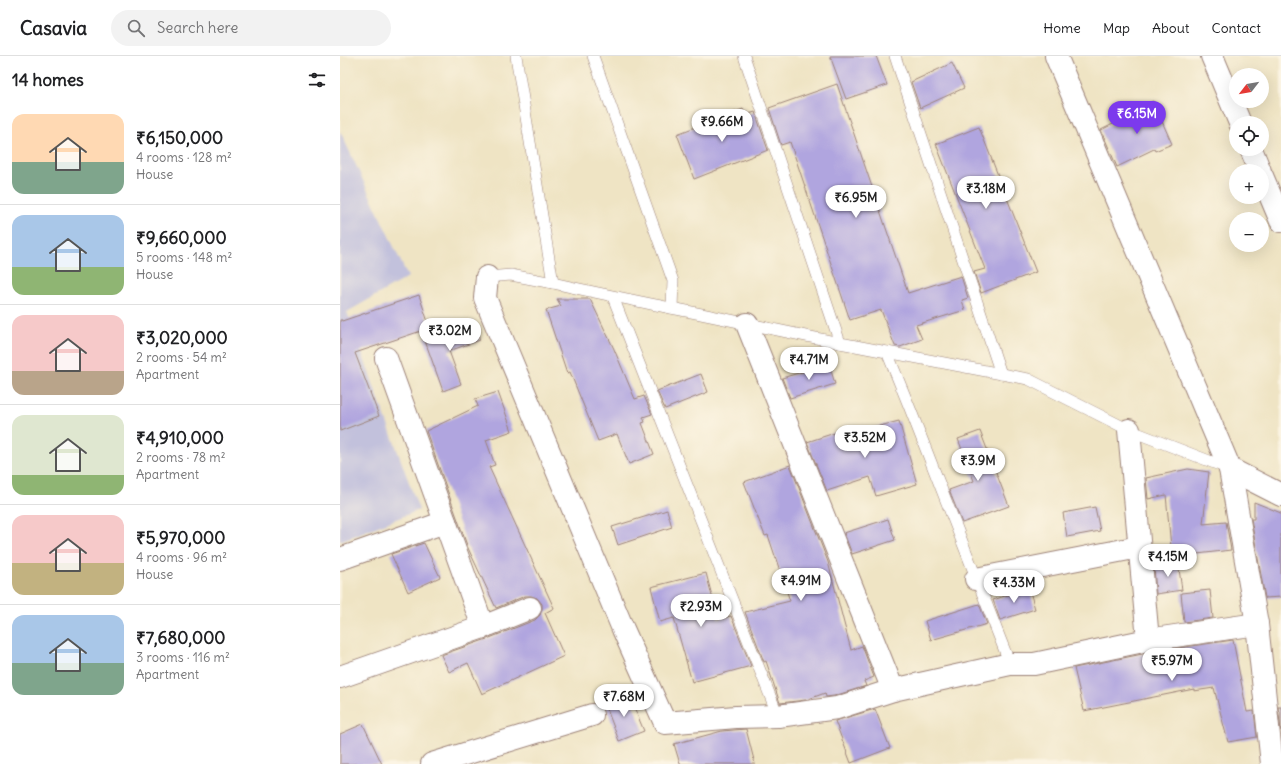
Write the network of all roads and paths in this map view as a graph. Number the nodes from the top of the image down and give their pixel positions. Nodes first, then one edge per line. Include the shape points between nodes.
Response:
1 (516, 56) edge
2 (593, 56) edge
3 (744, 56) edge
4 (895, 56) edge
5 (1056, 56) edge
6 (1212, 56) edge
7 (1237, 116) edge
8 (1269, 193) edge
9 (1281, 221) edge
10 (487, 277) joint
11 (553, 283) junction
12 (612, 297) junction
13 (672, 308) junction
14 (747, 324) junction
15 (840, 343) junction
16 (887, 352) junction
17 (386, 358) dead end
18 (1001, 374) junction
19 (1129, 430) junction
20 (1230, 469) junction
21 (1281, 495) edge
22 (446, 522) junction
23 (1140, 547) junction
24 (340, 559) edge
25 (976, 579) junction
26 (530, 608) dead end
27 (1257, 624) junction
28 (483, 627) junction
29 (1148, 640) junction
30 (1010, 664) junction
31 (340, 677) edge
32 (893, 690) junction
33 (592, 715) dead end
34 (778, 716) junction
35 (432, 764) edge
36 (1272, 764) edge

1 - 11 lane
2 - 13 lane via 673,281
3 - 15 lane
4 - 18 lane
5 - 20 street
6 - 7 street
8 - 9 street
10 - 11 lane via 511,275
10 - 34 street via 485,298 620,622 665,723
11 - 12 lane
12 - 13 lane
12 - 34 lane
13 - 14 lane
14 - 15 lane
14 - 32 street
15 - 16 lane
16 - 18 lane
16 - 25 lane
17 - 22 street
18 - 19 lane via 1028,379
19 - 20 lane
19 - 23 street
20 - 21 street
20 - 27 street
22 - 24 street
22 - 28 street
23 - 25 street
23 - 29 street
25 - 30 lane
26 - 28 street
27 - 29 street
27 - 36 street
28 - 31 street
29 - 30 street via 1034,664
30 - 32 street
32 - 34 street via 837,708
33 - 35 street

